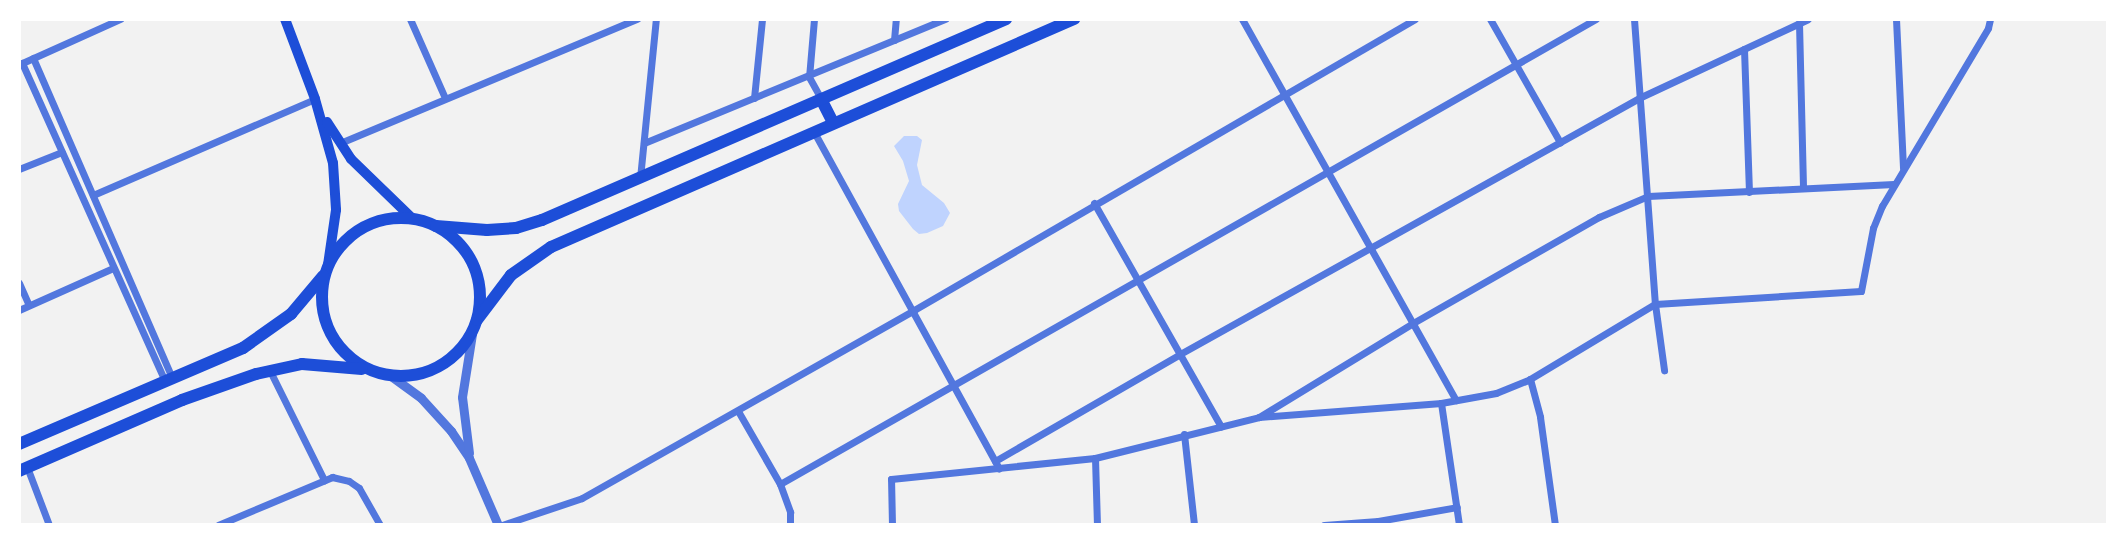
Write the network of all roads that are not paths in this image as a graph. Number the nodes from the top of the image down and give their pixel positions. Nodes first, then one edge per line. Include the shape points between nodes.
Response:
1 (120, 19) edge
2 (285, 19) edge
3 (410, 19) edge
4 (637, 19) edge
5 (656, 19) edge
6 (762, 19) edge
7 (814, 19) edge
8 (896, 19) edge
9 (945, 19) edge
10 (1006, 19) edge
11 (1074, 19) edge
12 (1242, 19) edge
13 (1415, 19) edge
14 (1490, 19) edge
15 (1595, 19) edge
16 (1634, 19) edge
17 (1808, 19) edge
18 (1896, 19) edge
19 (1990, 19) edge
20 (1799, 23) junction
21 (894, 40) junction
22 (1744, 49) junction
23 (33, 58) junction
24 (1516, 63) junction
25 (21, 64) edge
26 (809, 77) junction
27 (1284, 94) junction
28 (1641, 97) junction
29 (754, 98) junction
30 (315, 99) junction
31 (444, 99) junction
32 (821, 99) junction
33 (833, 123) junction
34 (813, 132) junction
35 (1560, 142) junction
36 (340, 143) junction
37 (643, 143) junction
38 (62, 152) junction
39 (19, 169) edge
40 (1903, 169) junction
41 (1328, 172) junction
42 (640, 178) junction
43 (1894, 184) junction
44 (1803, 188) junction
45 (1749, 192) junction
46 (93, 195) junction
47 (1648, 196) junction
48 (1094, 203) junction
49 (413, 219) junction
50 (436, 226) junction
51 (1370, 248) junction
52 (113, 268) junction
53 (326, 269) junction
54 (1138, 282) junction
55 (19, 283) edge
56 (1655, 304) junction
57 (29, 305) junction
58 (19, 310) edge
59 (914, 310) junction
60 (477, 320) junction
61 (1413, 323) junction
62 (472, 334) junction
63 (1180, 355) junction
64 (371, 370) junction
65 (1664, 370) dead end
66 (270, 371) junction
67 (391, 376) junction
68 (1530, 379) junction
69 (168, 380) junction
70 (955, 387) junction
71 (1456, 400) junction
72 (1441, 403) junction
73 (738, 411) junction
74 (1259, 417) junction
75 (1221, 427) junction
76 (1184, 434) junction
77 (19, 444) edge
78 (470, 458) junction
79 (1096, 458) junction
80 (997, 465) junction
81 (23, 469) edge
82 (324, 480) junction
83 (780, 485) junction
84 (1457, 507) junction
85 (1378, 523) edge
86 (49, 525) edge
87 (218, 525) edge
88 (380, 525) edge
89 (500, 525) edge
90 (790, 525) edge
91 (892, 525) edge
92 (1097, 525) edge
93 (1194, 525) edge
94 (1324, 525) edge
95 (1460, 525) edge
96 (1555, 525) edge

1 - 23 street
2 - 30 main road
3 - 31 street
4 - 31 street
5 - 37 street
6 - 29 street
7 - 26 street
8 - 21 street
9 - 21 street
10 - 32 highway
11 - 33 highway
12 - 27 street
13 - 27 street
14 - 24 street
15 - 24 street
16 - 28 street
17 - 20 street
18 - 40 street
19 - 40 street
20 - 22 street
20 - 44 street
21 - 26 street
22 - 28 street
22 - 45 street
23 - 25 street
23 - 46 street
24 - 35 street
24 - 41 street
25 - 38 street
26 - 29 street
26 - 32 street
27 - 41 street
27 - 48 street
28 - 35 street
28 - 47 street
29 - 37 street
30 - 36 main road
30 - 46 street
30 - 53 main road via 335,186 336,210
31 - 36 street
32 - 33 highway
32 - 42 highway
33 - 34 highway
34 - 59 street
34 - 60 highway via 551,247 511,275
35 - 51 street
36 - 49 main road via 365,175
37 - 42 street
38 - 39 street
38 - 52 street
40 - 43 street
41 - 51 street
41 - 54 street
42 - 50 highway via 516,228
43 - 44 street
43 - 56 street via 1873,228 1861,291
44 - 45 street
45 - 47 street
46 - 69 street
47 - 56 street
47 - 61 street via 1599,217
48 - 54 street
48 - 59 street
49 - 50 highway
49 - 53 highway via 378,220 362,227 348,237
50 - 60 highway via 458,242 474,265 480,292
51 - 61 street
51 - 63 street
52 - 57 street
52 - 69 street
53 - 64 highway via 322,311 332,336 348,356
53 - 69 highway via 291,313 260,337
54 - 63 street
54 - 70 street
55 - 57 street
56 - 65 street
56 - 68 street
57 - 58 street
59 - 70 street
59 - 73 street
60 - 62 highway
61 - 71 street
61 - 74 street
62 - 67 highway via 455,355 432,370
62 - 78 street via 462,397
63 - 75 street
63 - 80 street
64 - 66 highway via 302,364
64 - 67 highway
66 - 81 highway via 182,400
66 - 82 street
67 - 78 street via 437,413
68 - 71 street via 1496,393
68 - 96 street
69 - 77 highway
70 - 80 street
70 - 83 street
71 - 72 street
72 - 74 street
72 - 84 street
73 - 83 street
73 - 89 street via 582,498
74 - 75 street
75 - 76 street
76 - 79 street
76 - 93 street
78 - 89 street
79 - 80 street
79 - 92 street
80 - 91 street via 891,479
81 - 86 street
82 - 87 street
82 - 88 street via 340,478 359,488
83 - 90 street
84 - 85 street
84 - 95 street
85 - 94 street

